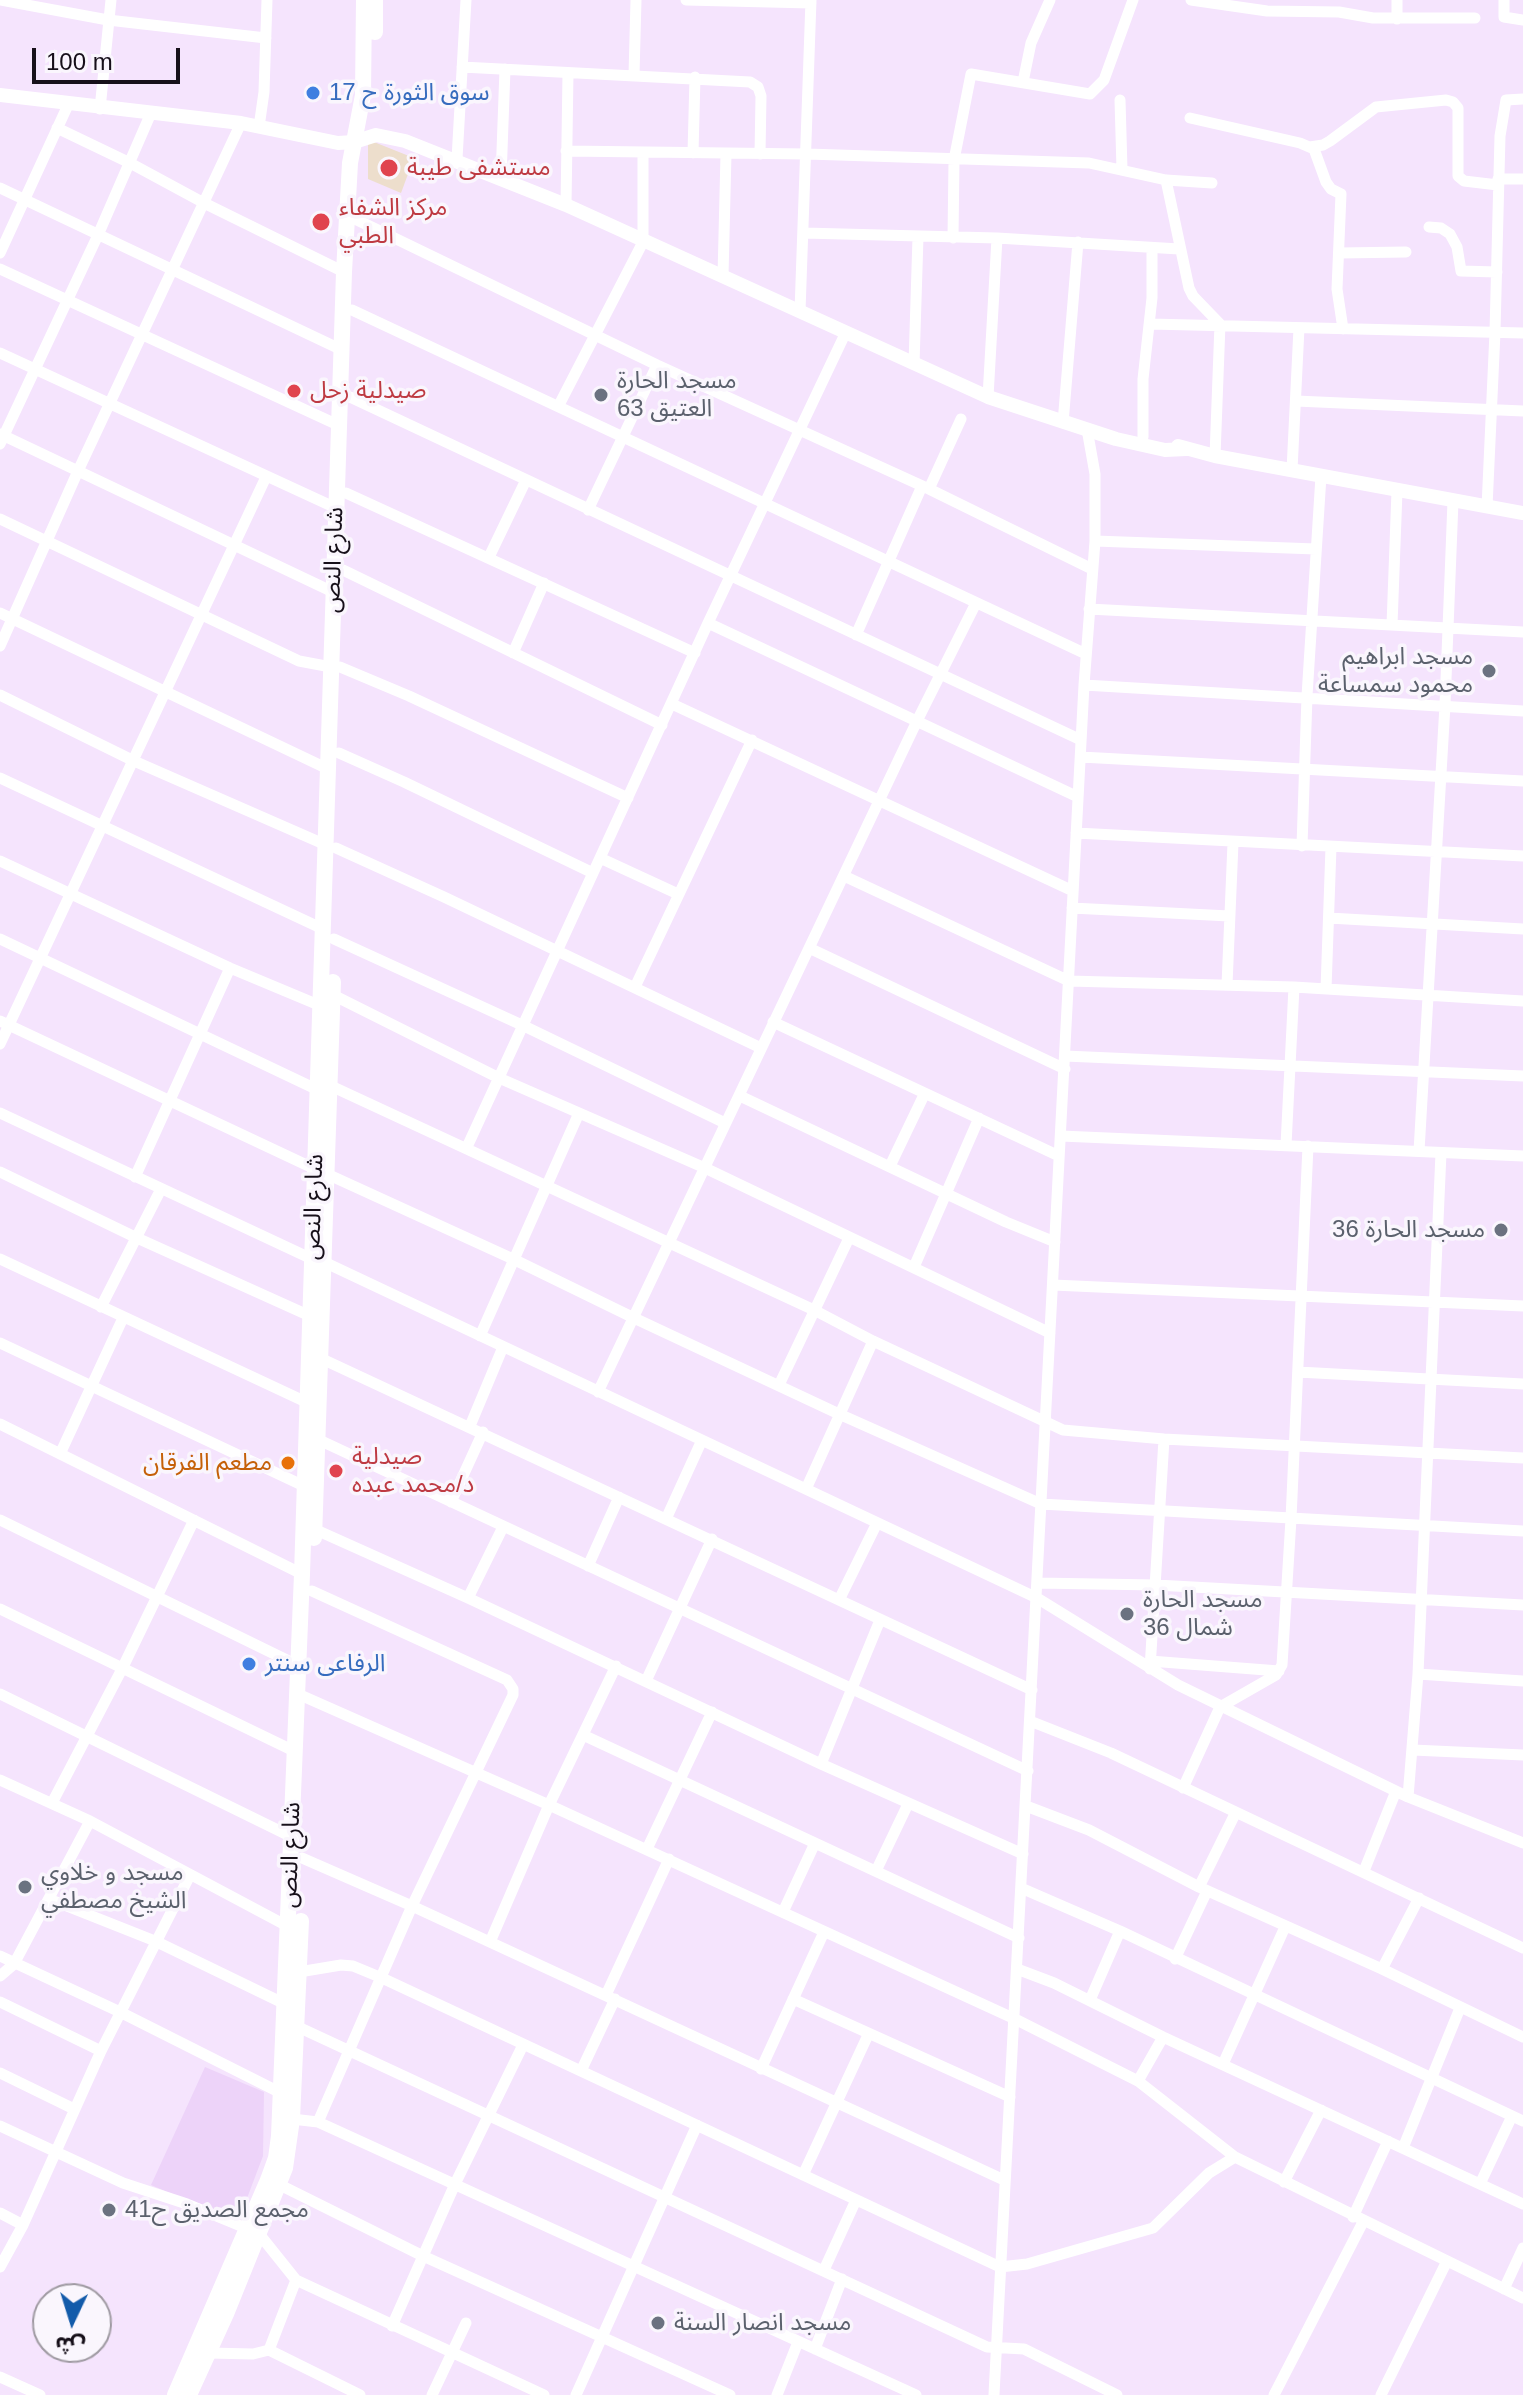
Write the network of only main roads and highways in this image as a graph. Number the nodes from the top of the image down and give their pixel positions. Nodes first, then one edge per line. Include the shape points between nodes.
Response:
1 (364, 0) edge
2 (375, 0) edge
3 (360, 139) junction
4 (336, 667) junction
5 (331, 846) junction
6 (318, 1260) junction
7 (302, 1696) junction
8 (254, 2232) junction
9 (175, 2395) edge
10 (189, 2395) edge

1 - 3 main road, شارع النص
2 - 3 main road, شارع النص via 374,98
3 - 4 main road, شارع النص
3 - 4 main road, شارع النص via 350,163 344,272 333,592
4 - 5 main road, شارع النص via 328,769
4 - 5 main road, شارع النص via 339,753
5 - 6 main road, شارع النص
6 - 7 main road, شارع النص via 312,1591
6 - 7 main road, شارع النص via 306,1402
7 - 8 main road, شارع النص via 294,1751 276,2158
7 - 8 main road, شارع النص via 292,2119 280,2185
8 - 9 main road, شارع النص
8 - 10 main road, شارع النص

